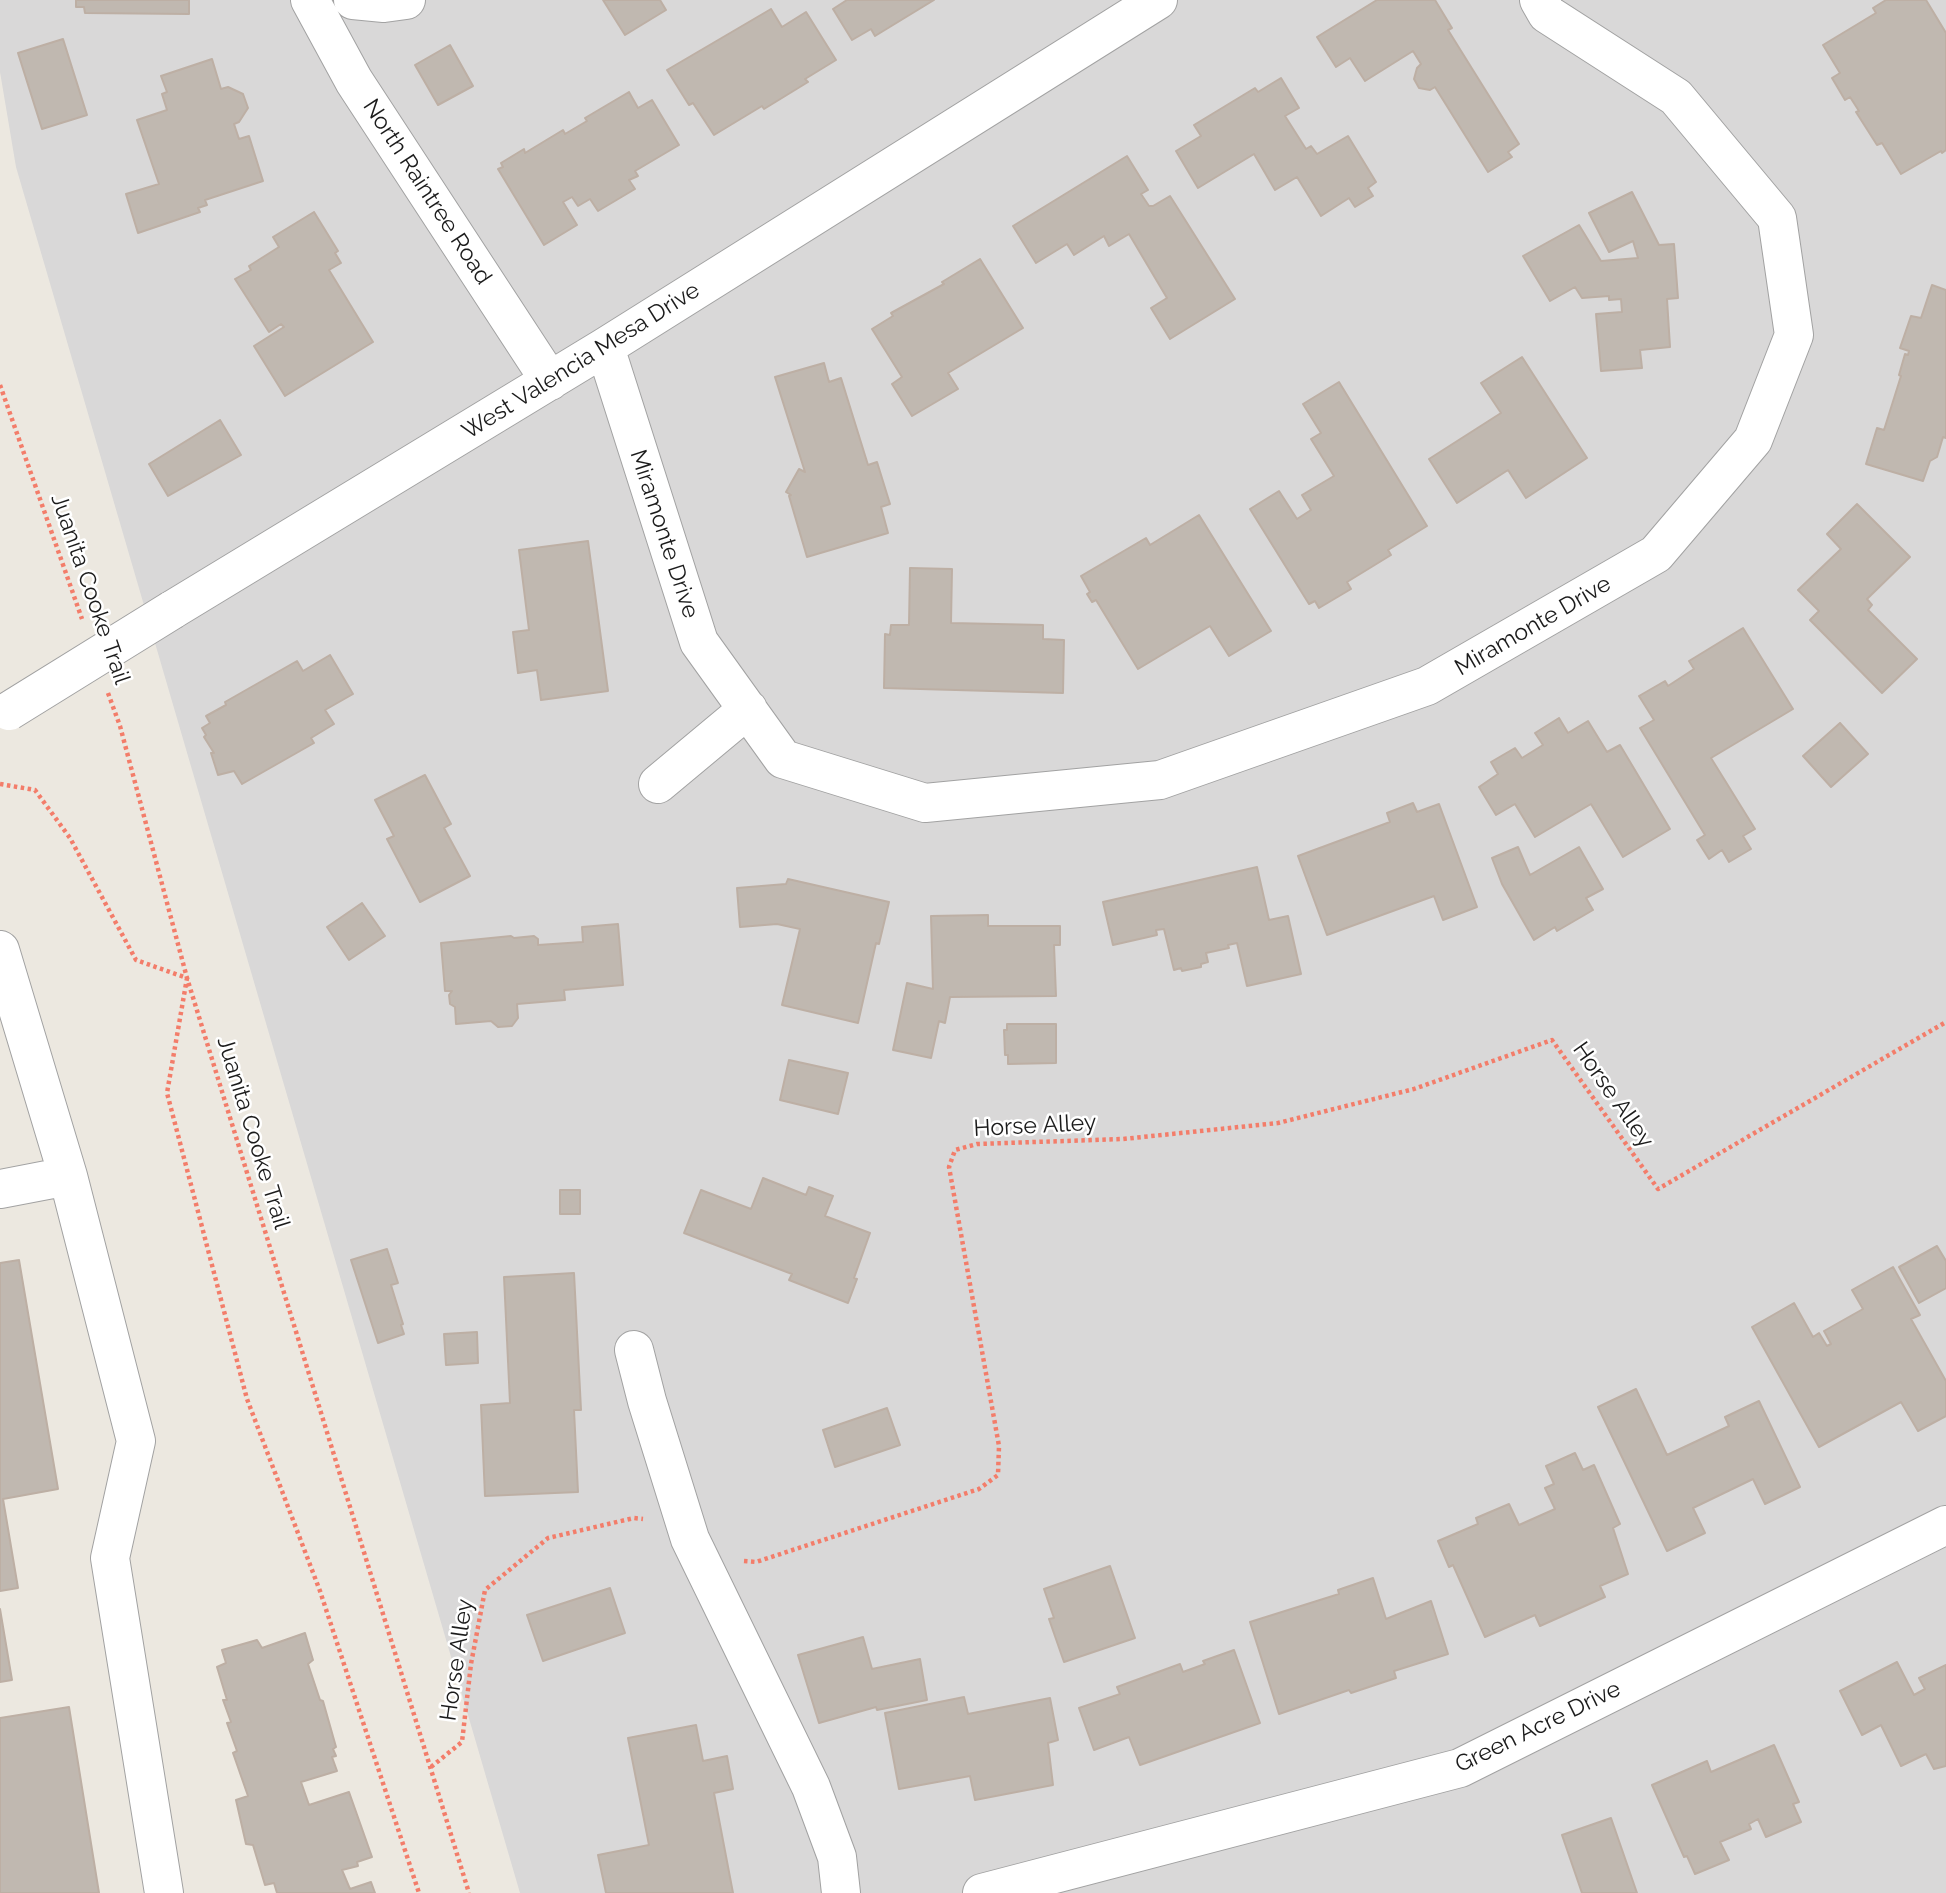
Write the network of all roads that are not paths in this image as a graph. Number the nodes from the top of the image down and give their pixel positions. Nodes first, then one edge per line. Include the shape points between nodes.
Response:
1 (310, 0) edge
2 (353, 0) edge
3 (406, 0) edge
4 (1158, 0) edge
5 (1539, 0) edge
6 (605, 347) junction
7 (550, 381) junction
8 (748, 709) junction
9 (5, 714) edge
10 (658, 784) dead end
11 (0, 950) edge
12 (68, 1176) junction
13 (0, 1189) edge
14 (634, 1350) dead end
15 (1946, 1525) edge
16 (164, 1893) edge
17 (841, 1893) edge
18 (982, 1893) edge

1 - 7 street, North Raintree Road via 354,81
2 - 3 street
4 - 6 street, West Valencia Mesa Drive
5 - 8 street, Miramonte Drive via 1547,14 1676,97 1777,218 1794,335 1754,440 1656,554 1427,686 1160,780 925,803 783,759
6 - 7 street, West Valencia Mesa Drive
6 - 8 street, Miramonte Drive via 699,642
7 - 9 street, West Valencia Mesa Drive, bridge
8 - 10 street
11 - 12 street
12 - 13 street
12 - 16 street via 136,1441 110,1558
14 - 17 street via 688,1532 811,1787 837,1857
15 - 18 street, Green Acre Drive via 1460,1768

